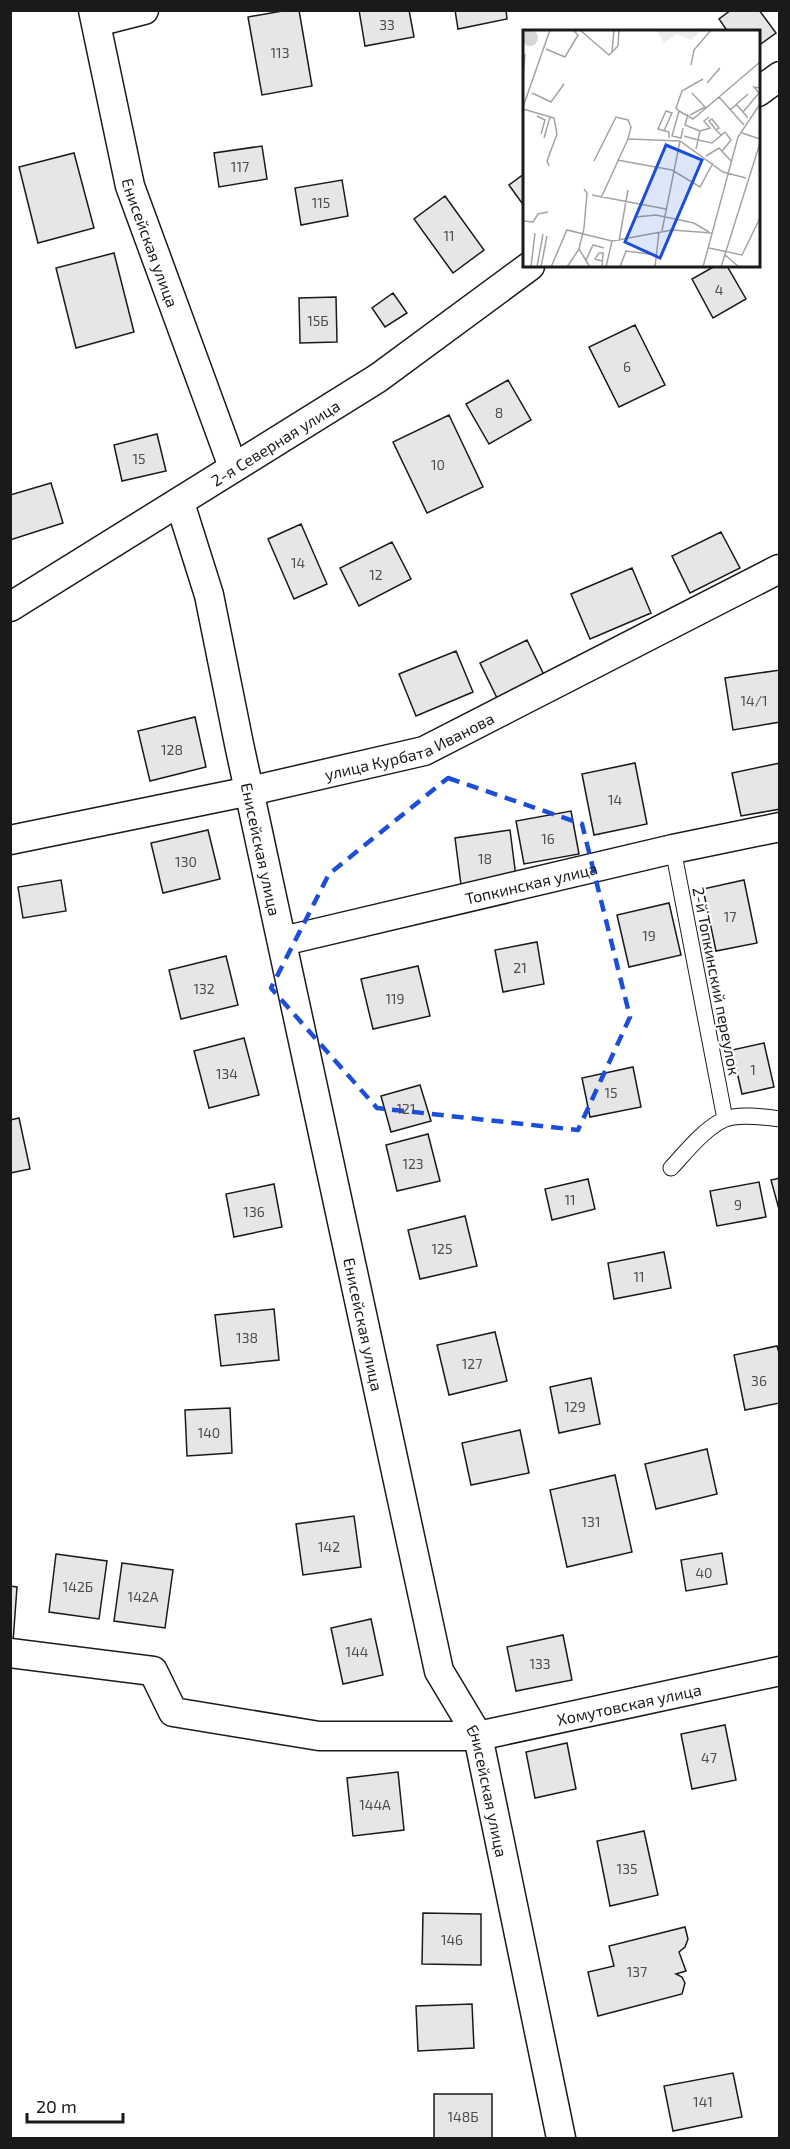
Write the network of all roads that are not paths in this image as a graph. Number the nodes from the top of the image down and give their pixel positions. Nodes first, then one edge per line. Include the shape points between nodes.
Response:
1 (144, 10) edge
2 (95, 16) edge
3 (780, 76) edge
4 (760, 91) edge
5 (529, 267) edge
6 (233, 467) junction
7 (180, 503) junction
8 (779, 569) edge
9 (10, 607) edge
10 (250, 791) junction
11 (780, 827) edge
12 (10, 840) edge
13 (673, 849) junction
14 (283, 941) junction
15 (724, 1119) junction
16 (780, 1119) edge
17 (671, 1168) dead end
18 (10, 1653) edge
19 (780, 1671) edge
20 (478, 1736) junction
21 (561, 2139) edge

1 - 2 street
2 - 6 street, Енисейская улица via 130,186
3 - 4 street
5 - 6 street, 2-я Северная улица via 378,378
6 - 7 street, 2-я Северная улица
7 - 9 street, 2-я Северная улица
7 - 10 street, Енисейская улица via 209,595
8 - 10 street, улица Курбата Иванова via 424,752
10 - 12 street, улица Курбата Иванова
10 - 14 street, Енисейская улица
11 - 13 street, Топкинская улица
13 - 14 street, Топкинская улица
13 - 15 lane, 2-й Топкинский переулок
14 - 20 street, Енисейская улица via 439,1671
15 - 16 lane
15 - 17 lane
18 - 20 street, Хомутовская улица via 153,1671 173,1712 319,1736
19 - 20 street, Хомутовская улица
20 - 21 street, Енисейская улица

